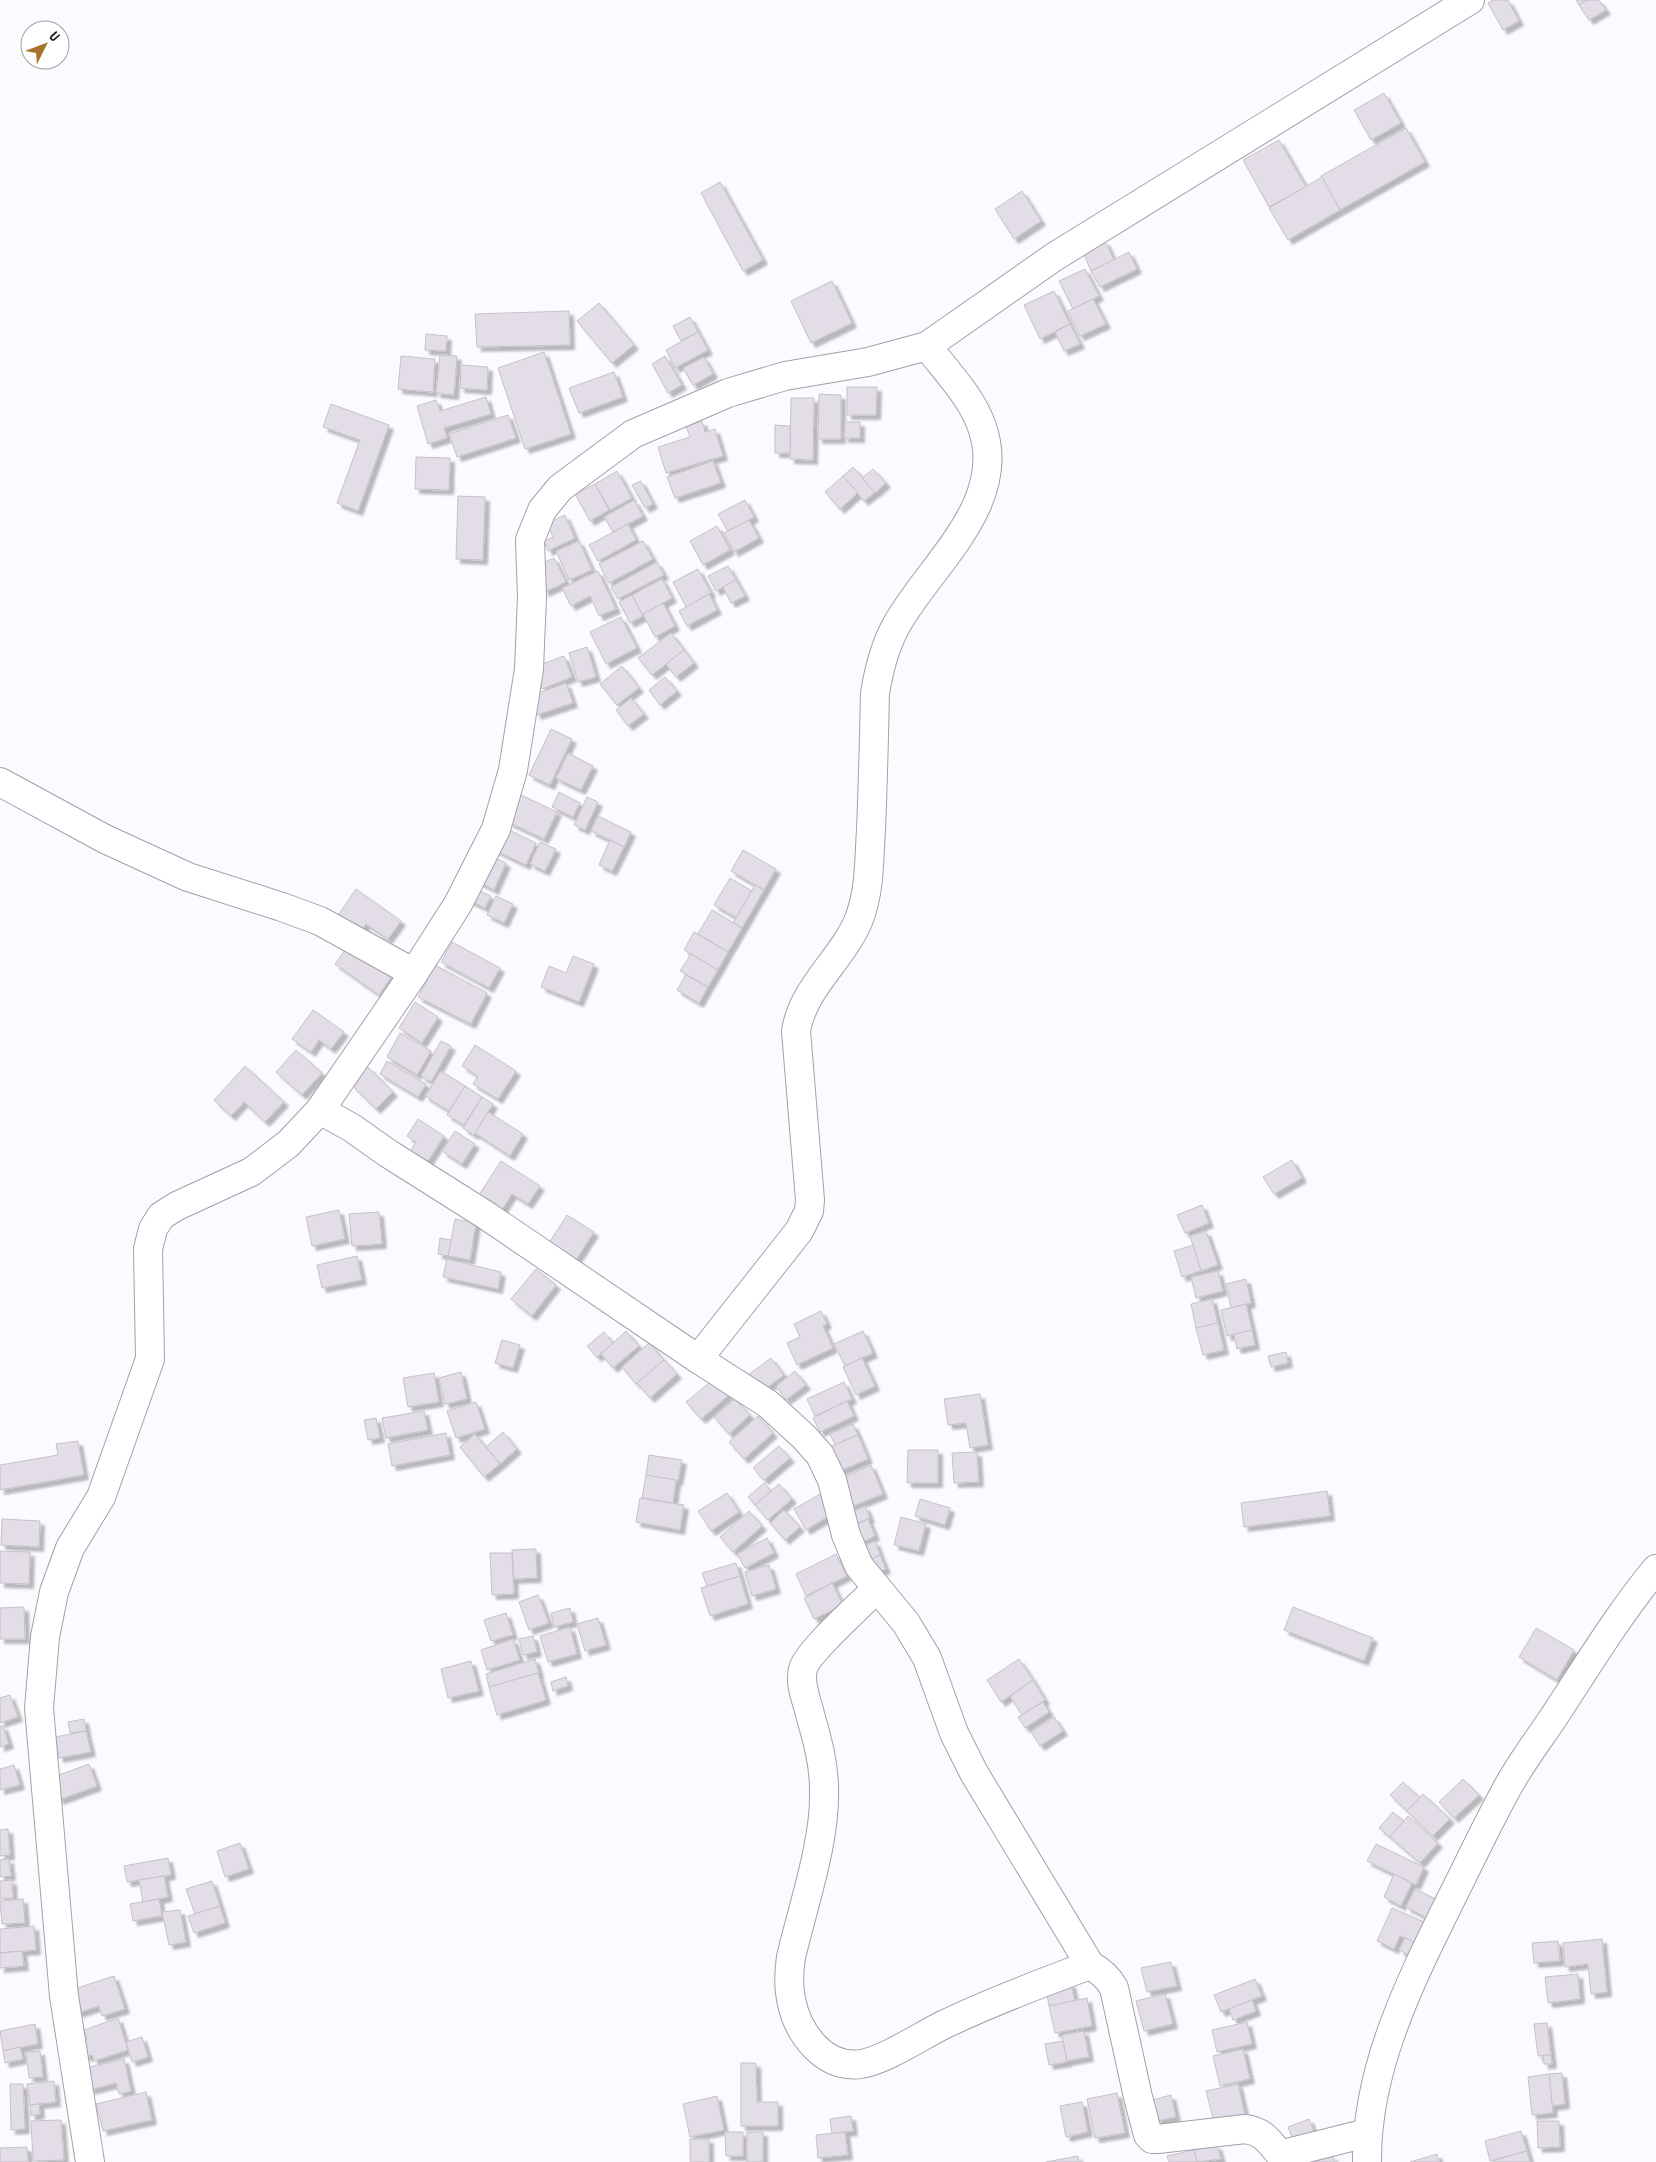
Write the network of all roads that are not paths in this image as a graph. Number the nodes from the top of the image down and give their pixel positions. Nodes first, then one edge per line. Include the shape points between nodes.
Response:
1 (1470, 0) edge
2 (927, 346) junction
3 (0, 782) edge
4 (414, 973) junction
5 (320, 1110) junction
6 (698, 1359) junction
7 (1656, 1569) edge
8 (877, 1588) junction
9 (1090, 1965) junction
10 (1367, 2133) junction
11 (90, 2162) edge
12 (1367, 2162) edge

1 - 2 street via 1054,257
2 - 4 street via 868,362 785,376 728,393 633,434 560,488 542,510 530,540 532,606 529,670 513,770 496,829 458,904
2 - 6 street via 971,404 982,425 988,454 987,474 977,507 896,625 879,669 875,692 869,859 864,905 854,931 809,996 796,1031 809,1211 799,1231
3 - 4 street via 105,839 188,877 320,921
4 - 5 street
5 - 6 street via 484,1214
5 - 11 street via 288,1144 251,1172 177,1206 162,1216 153,1228 148,1249 150,1359 101,1497 70,1548 54,1592 45,1637 39,1708 64,1996
6 - 8 street via 768,1404 820,1455 832,1480 846,1535 859,1566
7 - 10 street via 1602,1640 1504,1792 1413,1978 1380,2065
8 - 9 street via 906,1623 927,1658 954,1733 974,1774
8 - 9 street via 820,1646 804,1664 802,1672 822,1757 824,1790 822,1830 789,1974 797,2020 806,2036 820,2052 834,2060 861,2064 999,1999
9 - 10 street via 1105,1975 1114,1988 1146,2131 1152,2139 1254,2130 1269,2139 1283,2154
10 - 12 street

